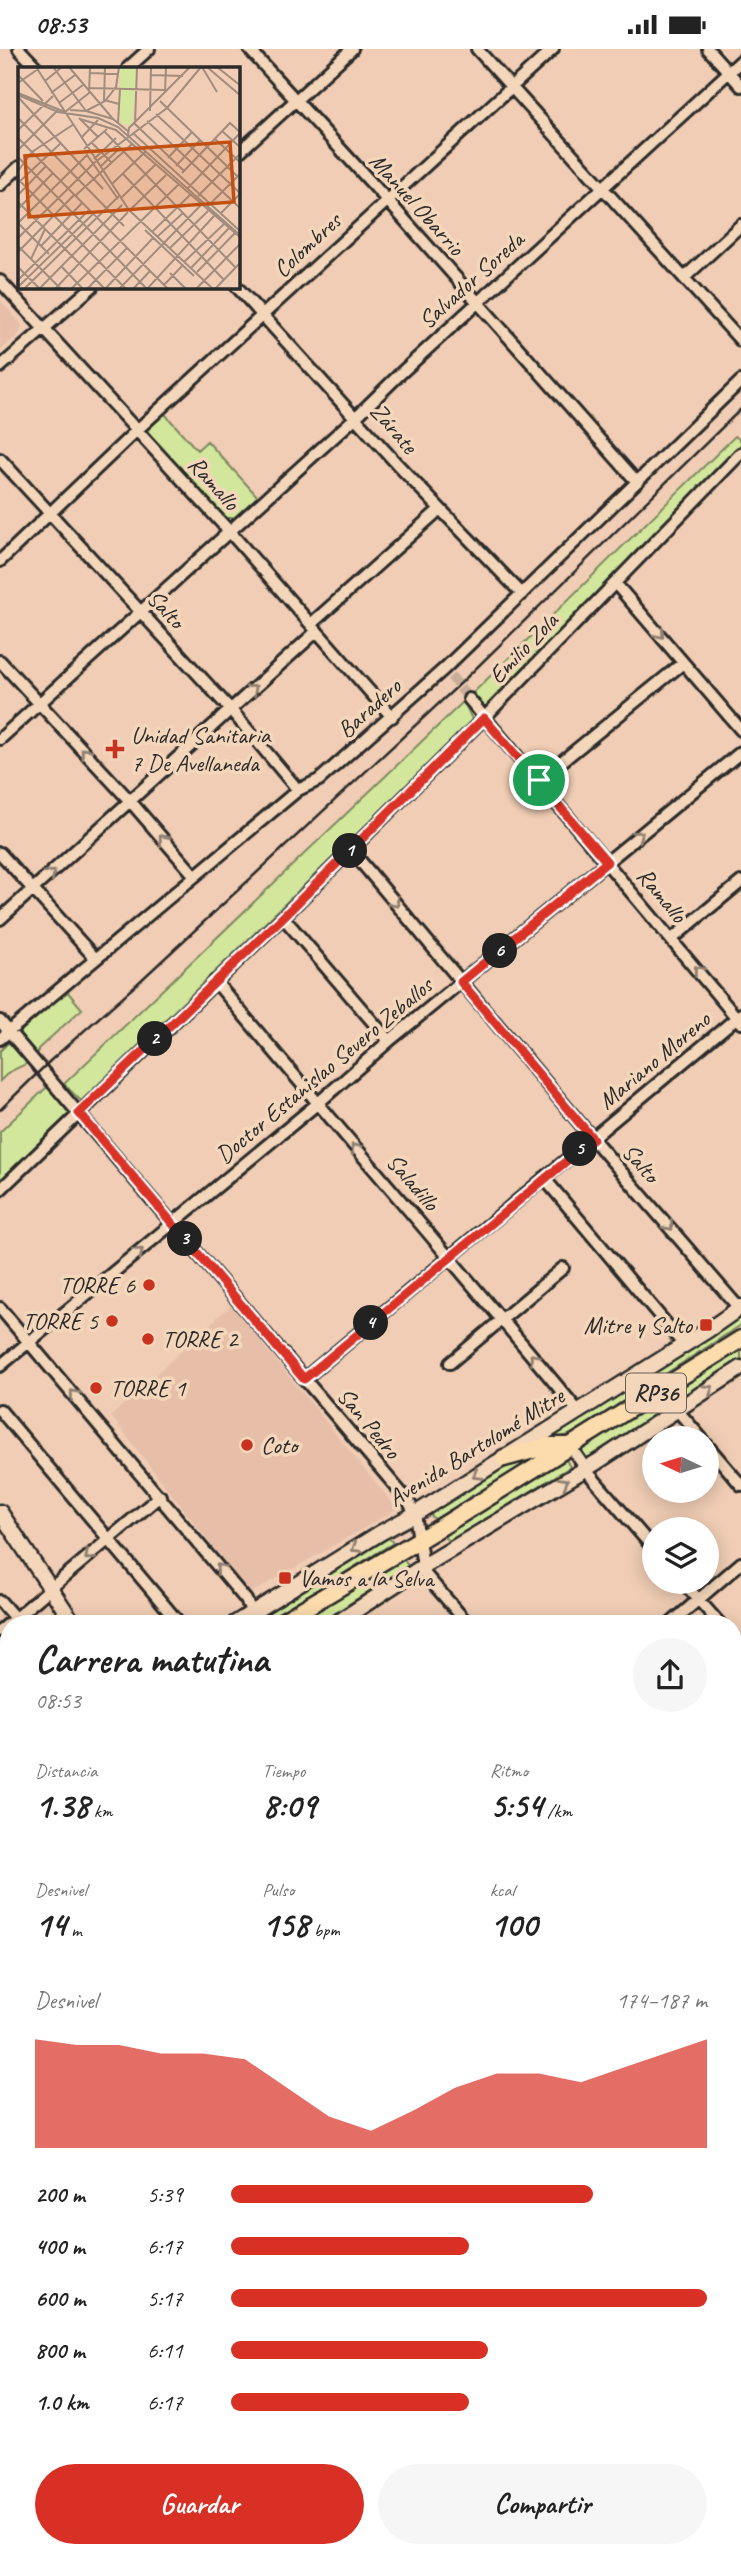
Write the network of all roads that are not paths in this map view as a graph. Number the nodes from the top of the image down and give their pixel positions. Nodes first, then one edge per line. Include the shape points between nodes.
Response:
1 (19, 49) edge
2 (149, 49) edge
3 (249, 49) edge
4 (352, 49) edge
5 (554, 49) edge
6 (708, 49) edge
7 (481, 50) edge
8 (741, 61) edge
9 (36, 67) edge
10 (129, 67) edge
11 (729, 72) junction
12 (741, 86) edge
13 (512, 87) junction
14 (295, 101) junction
15 (240, 151) edge
16 (18, 168) edge
17 (0, 185) edge
18 (603, 188) junction
19 (387, 200) junction
20 (741, 225) edge
21 (684, 278) junction
22 (0, 281) edge
23 (90, 289) edge
24 (239, 289) edge
25 (477, 302) junction
26 (263, 315) junction
27 (45, 329) junction
28 (741, 341) edge
29 (0, 367) edge
30 (741, 381) edge
31 (356, 417) junction
32 (137, 430) junction
33 (741, 453) edge
34 (0, 459) edge
35 (637, 482) junction
36 (440, 509) junction
37 (50, 514) junction
38 (229, 531) junction
39 (0, 561) edge
40 (615, 583) junction
41 (522, 594) junction
42 (140, 612) junction
43 (314, 627) junction
44 (0, 661) edge
45 (683, 663) junction
46 (469, 699) tunnel mouth
47 (38, 703) junction
48 (231, 710) junction
49 (392, 717) junction
50 (484, 718) junction
51 (741, 730) edge
52 (0, 739) edge
53 (741, 752) edge
54 (539, 780) junction
55 (298, 790) junction
56 (131, 802) junction
57 (351, 851) junction
58 (0, 853) edge
59 (607, 862) junction
60 (195, 876) junction
61 (741, 882) edge
62 (33, 889) junction
63 (283, 917) junction
64 (0, 919) edge
65 (672, 939) junction
66 (95, 958) junction
67 (215, 981) junction
68 (461, 982) junction
69 (740, 1018) edge
70 (0, 1021) edge
71 (4, 1035) edge
72 (389, 1041) junction
73 (317, 1104) junction
74 (79, 1113) junction
75 (593, 1139) junction
76 (544, 1178) junction
77 (0, 1190) edge
78 (173, 1224) junction
79 (450, 1257) junction
80 (563, 1268) dead end
81 (0, 1308) edge
82 (740, 1308) edge
83 (503, 1321) junction
84 (741, 1339) edge
85 (29, 1342) junction
86 (684, 1345) junction
87 (450, 1363) dead end
88 (0, 1366) edge
89 (741, 1368) edge
90 (304, 1379) junction
91 (0, 1410) edge
92 (578, 1411) junction
93 (678, 1411) junction
94 (691, 1426) edge
95 (570, 1446) junction
96 (504, 1458) junction
97 (719, 1459) edge
98 (586, 1469) junction
99 (741, 1485) edge
100 (160, 1496) junction
101 (0, 1512) edge
102 (415, 1514) junction
103 (642, 1535) edge
104 (109, 1539) junction
105 (419, 1540) junction
106 (741, 1563) edge
107 (422, 1567) junction
108 (51, 1589) junction
109 (694, 1594) edge
110 (698, 1599) junction
111 (0, 1601) edge
112 (12, 1615) edge
113 (23, 1615) edge
114 (68, 1615) edge
115 (172, 1615) edge
116 (254, 1615) edge
117 (259, 1615) edge
118 (293, 1615) edge
119 (349, 1615) edge
120 (460, 1615) edge
121 (680, 1615) edge
122 (712, 1615) edge

1 - 9 street
2 - 10 street
3 - 14 street, Manuel Obarrio
4 - 14 street
5 - 13 street, Colombres
6 - 11 street
7 - 13 street
8 - 11 street, Salvador Soreda
11 - 12 street
11 - 18 street, Salvador Soreda
13 - 18 street
13 - 19 street, Colombres
14 - 15 street
14 - 19 street, Manuel Obarrio
16 - 17 street
18 - 21 street
18 - 25 street, Salvador Soreda
19 - 25 street, Manuel Obarrio
19 - 26 street, Colombres
20 - 21 street
21 - 28 street
22 - 27 street, Ramallo
23 - 27 street
24 - 26 street, Zárate
25 - 31 street, Salvador Soreda
25 - 35 street, Manuel Obarrio
26 - 31 street, Zárate
26 - 32 street, Colombres
27 - 29 street
27 - 32 street, Ramallo
30 - 35 street, Baradero
31 - 36 street, Zárate
31 - 38 street, Salvador Soreda
32 - 37 street, Colombres
32 - 38 street, Ramallo
33 - 40 street, Emilio Zola
34 - 37 street, Salto
35 - 41 street, Baradero
36 - 41 street, Zárate
36 - 43 street
37 - 39 street, Colombres
37 - 42 street, Salto
38 - 42 street, Salvador Soreda
38 - 43 street, Ramallo
40 -> 45 street
40 - 50 street, Emilio Zola
41 - 49 street, Baradero via 448,672
42 - 47 street, Salvador Soreda
42 - 48 street, Salto
48 -> 43 street
43 - 49 street, Ramallo
44 - 47 street
45 - 51 street
45 - 54 street
46 - 50 street, Ramallo
47 - 52 street, Salvador Soreda
56 -> 47 street
48 - 55 street, Salto
48 - 56 street
49 - 55 street, Baradero via 319,780
50 - 54 street, Ramallo
50 - 57 street, Emilio Zola
59 -> 53 street, Doctor Estanislao Severo Zeballos
54 - 59 street, Ramallo
55 - 60 street, Baradero
60 -> 56 street
62 -> 56 street
57 - 63 street, Emilio Zola
57 -> 68 street, Salto
58 - 62 street
59 - 65 street, Ramallo
59 - 68 street, Doctor Estanislao Severo Zeballos
60 - 66 street, Baradero
61 - 65 street
62 - 64 street
62 - 66 street
63 - 67 street, Emilio Zola
63 - 72 street
69 -> 65 street, Ramallo
66 - 71 street, Baradero
67 - 73 street, Saladillo
67 - 74 street, Emilio Zola
68 - 72 street, Doctor Estanislao Severo Zeballos
68 - 75 street, Salto
69 - 75 street, Mariano Moreno
70 - 71 street, San Pedro
71 - 74 street, San Pedro
72 - 73 street, Doctor Estanislao Severo Zeballos
73 - 78 street, Doctor Estanislao Severo Zeballos
79 -> 73 street, Saladillo
74 - 77 street, Emilio Zola
74 - 78 street, San Pedro
75 - 76 street, Mariano Moreno
75 -> 82 street, Salto
76 - 79 street, Mariano Moreno
76 - 86 street
85 -> 78 street, Doctor Estanislao Severo Zeballos
78 - 90 street, San Pedro
79 - 83 street, Saladillo
79 - 90 street, Mariano Moreno
80 - 83 street
81 - 85 street
82 - 86 street, Avenida Bartolomé Mitre
83 - 87 street
92 -> 83 street, Saladillo
84 - 95 main road, Avenida Bartolomé Mitre / RP36
85 - 88 street, Doctor Estanislao Severo Zeballos
100 -> 85 street
86 - 92 street, Avenida Bartolomé Mitre
93 -> 89 street
90 - 102 street, San Pedro
91 - 104 street
92 - 96 street, Avenida Bartolomé Mitre
93 - 94 street
93 - 98 street
95 - 96 main road via 548,1446
95 - 98 street
95 - 105 main road, Avenida Bartolomé Mitre / RP36
96 -> 102 street, Avenida Bartolomé Mitre
97 - 99 street
98 - 103 street
107 -> 98 street
100 - 104 street
116 -> 100 street
101 - 108 street
102 - 105 street, San Pedro
102 -> 117 street, Avenida Bartolomé Mitre
104 -> 108 street
104 - 115 street
105 - 107 street, San Pedro
105 - 118 main road, Avenida Bartolomé Mitre / RP36
106 - 110 street
107 - 119 street
107 - 120 street
108 - 113 street
108 - 114 street
109 - 110 street
110 - 121 street
110 - 122 street
111 - 112 street

